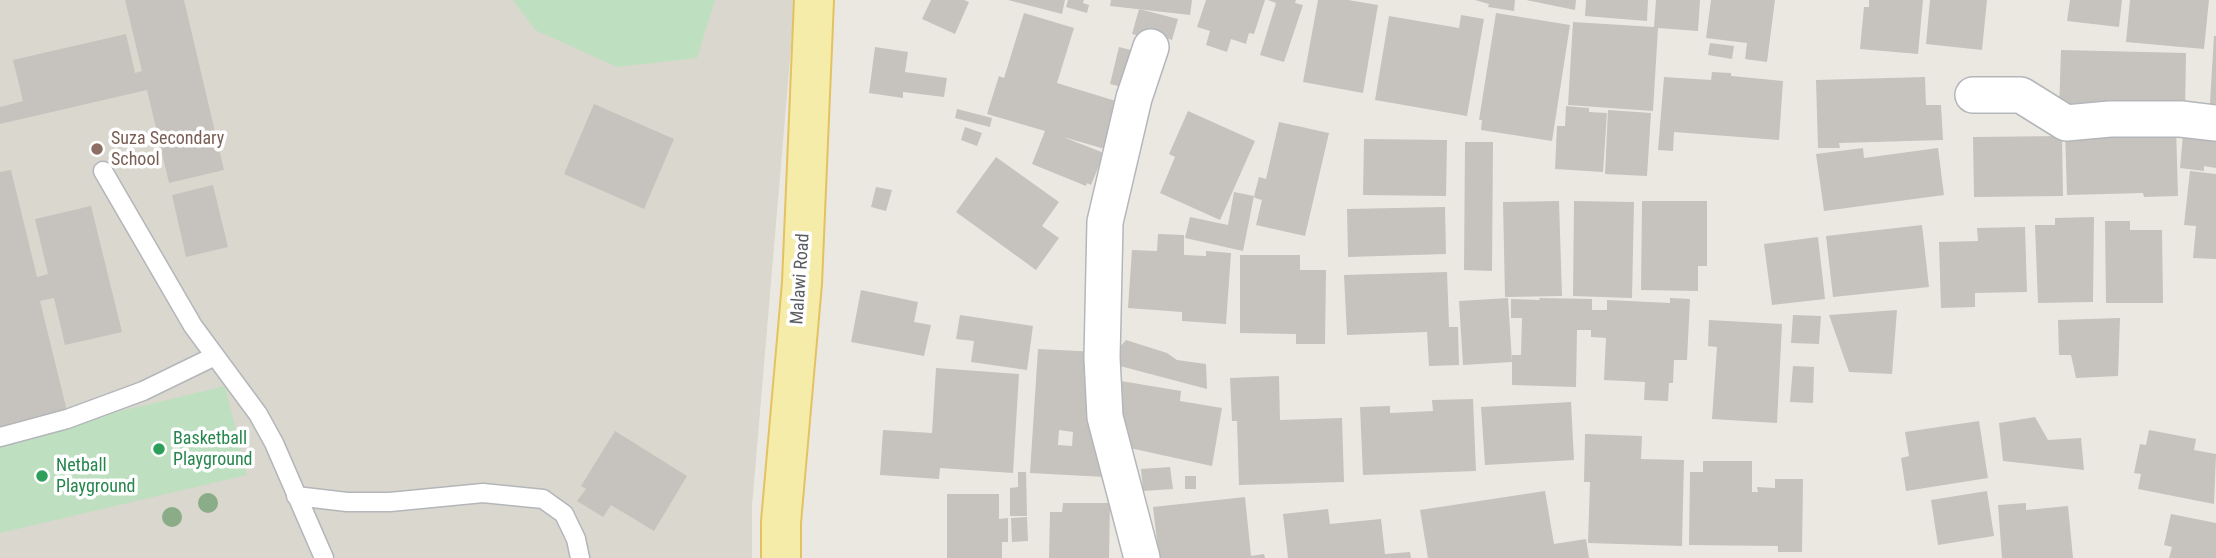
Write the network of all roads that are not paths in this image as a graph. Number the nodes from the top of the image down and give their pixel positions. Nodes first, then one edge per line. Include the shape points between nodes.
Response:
1 (814, 0) edge
2 (1151, 47) dead end
3 (1973, 95) dead end
4 (2216, 122) edge
5 (103, 172) dead end
6 (215, 356) junction
7 (0, 437) edge
8 (296, 496) junction
9 (324, 558) edge
10 (580, 558) edge
11 (782, 558) edge
12 (1142, 558) edge

1 - 11 main road, Malawi Road via 802,283 781,522
2 - 12 street via 1104,222 1105,417
3 - 4 street via 2021,95 2066,124 2109,119
5 - 6 lane
6 - 7 lane via 143,391
6 - 8 lane via 258,414
8 - 9 lane
8 - 10 lane via 347,502 484,494 543,499 564,514

